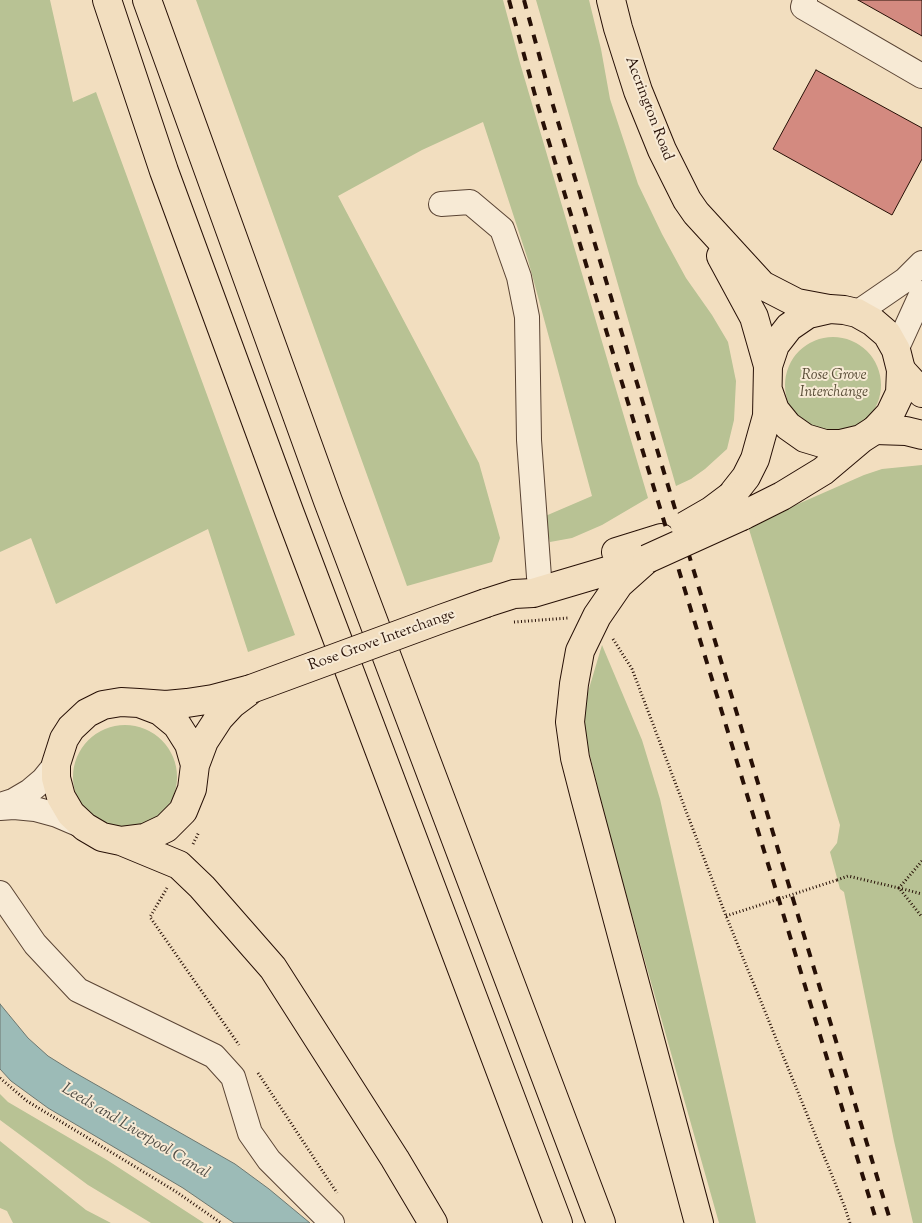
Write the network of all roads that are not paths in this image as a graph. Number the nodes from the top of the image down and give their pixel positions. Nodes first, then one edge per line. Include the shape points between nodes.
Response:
1 (107, 0) edge
2 (147, 0) edge
3 (611, 0) edge
4 (805, 0) edge
5 (922, 76) edge
6 (441, 204) dead end
7 (696, 213) junction
8 (922, 263) edge
9 (922, 293) edge
10 (830, 309) junction
11 (857, 313) junction
12 (899, 360) junction
13 (768, 378) junction
14 (922, 393) edge
15 (922, 434) edge
16 (868, 435) junction
17 (736, 506) junction
18 (654, 548) junction
19 (541, 584) junction
20 (251, 689) junction
21 (139, 703) junction
22 (56, 764) junction
23 (195, 766) junction
24 (0, 806) edge
25 (84, 827) junction
26 (121, 841) junction
27 (0, 893) edge
28 (332, 1223) edge
29 (433, 1223) edge
30 (558, 1223) edge
31 (601, 1223) edge
32 (699, 1223) edge

1 - 30 main road via 164,170 289,511
2 - 31 main road via 328,501
3 - 7 main road, Accrington Road via 638,91 662,150 686,200
4 - 5 street via 803,7
6 - 19 street via 470,202 502,229 519,278 527,317 529,440
7 - 10 main road, Accrington Road via 762,284 797,303
7 - 13 main road, Accrington Road via 754,317
8 - 11 street via 905,280
9 - 12 street
10 - 11 main road, Rose Grove Interchange
10 - 13 main road, Rose Grove Interchange via 808,314 789,327 775,345
11 - 12 main road, Rose Grove Interchange via 887,334
12 - 14 main road
12 - 16 main road, Rose Grove Interchange via 900,393 890,414
13 - 16 main road via 775,410 788,426 805,438 825,444 840,444
13 - 17 main road, Rose Grove Interchange via 767,416
15 - 16 main road via 906,431
16 - 17 main road, Rose Grove Interchange via 823,471 782,496
17 - 18 main road, Rose Grove Interchange, bridge
18 - 19 main road, Rose Grove Interchange
18 - 32 main road via 619,584 605,627 580,650 570,722 575,758
19 - 20 main road, Rose Grove Interchange, bridge via 525,583 514,594
20 - 21 main road, Rose Grove Interchange via 187,703
20 - 23 main road, Rose Grove Interchange via 219,718 204,742
21 - 22 main road, Rose Grove Interchange via 103,705 87,713 64,739
21 - 23 main road, Rose Grove Interchange via 160,710 177,725 189,744
22 - 24 street via 30,791
22 - 25 main road, Rose Grove Interchange via 61,797 70,814
23 - 26 main road, Rose Grove Interchange via 192,789 183,811 166,828 145,838
24 - 25 street via 36,809
25 - 26 main road, Rose Grove Interchange via 102,837
26 - 29 main road via 179,865 273,968
27 - 28 street via 35,944 78,990 214,1056 233,1077 250,1133 269,1160

